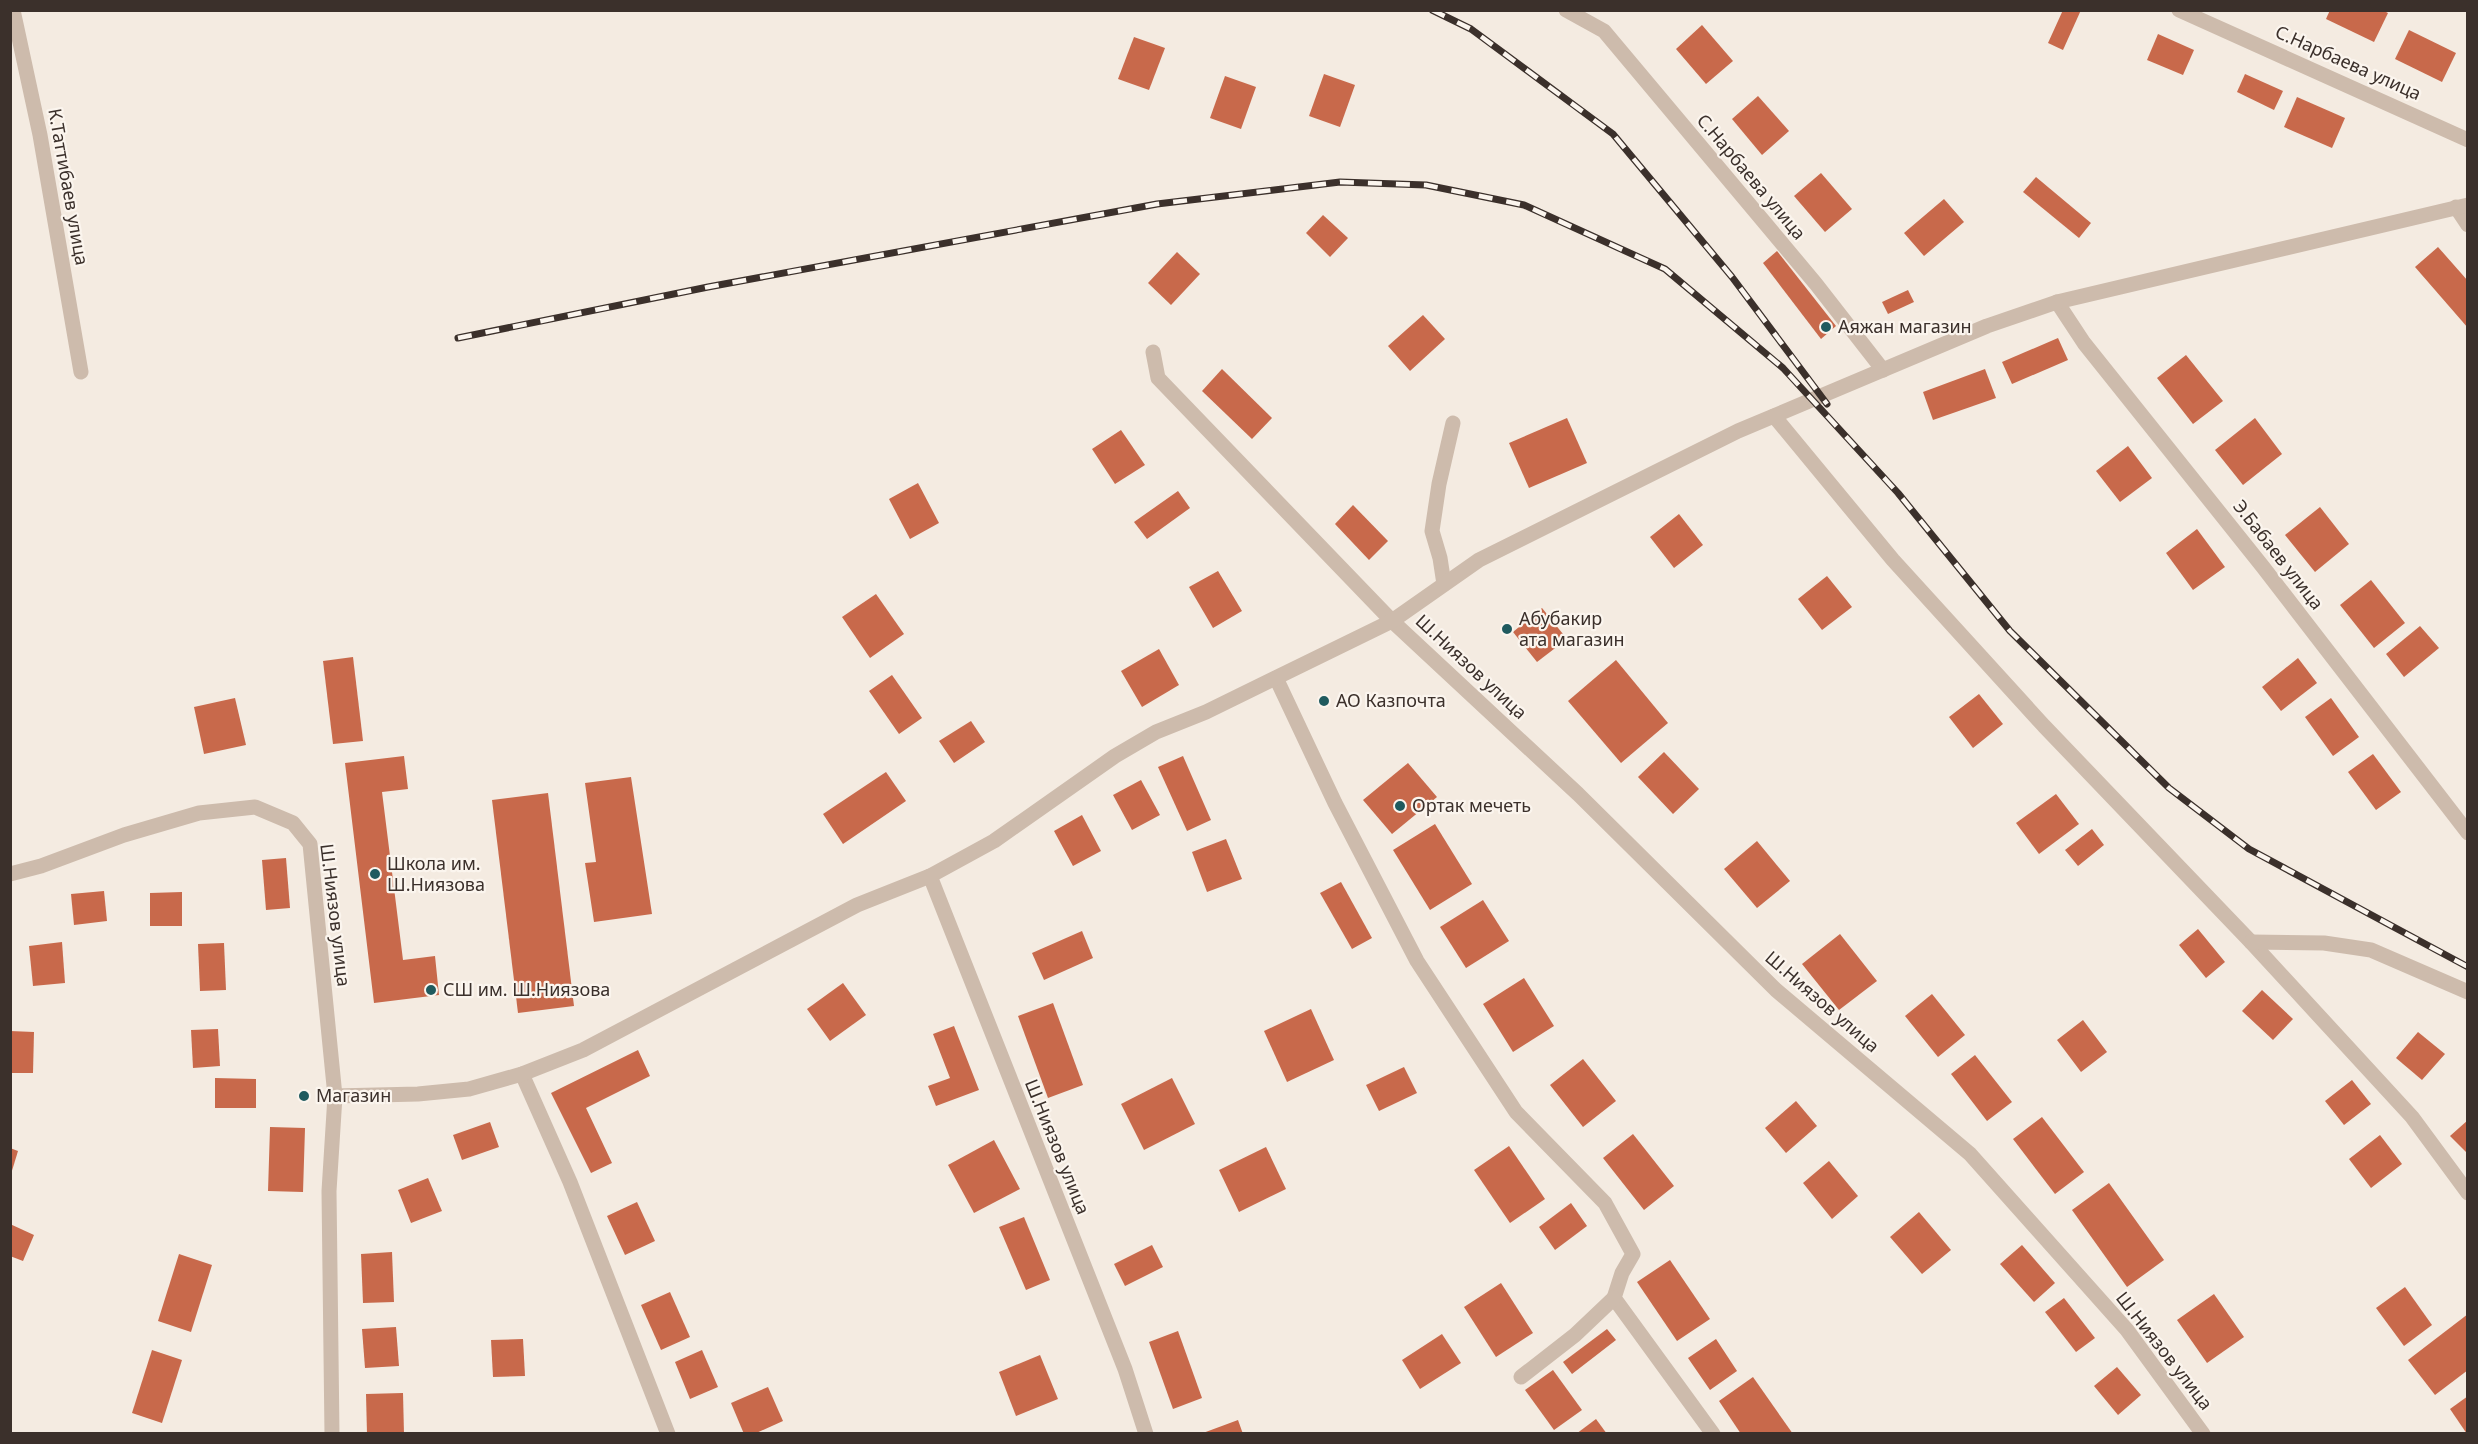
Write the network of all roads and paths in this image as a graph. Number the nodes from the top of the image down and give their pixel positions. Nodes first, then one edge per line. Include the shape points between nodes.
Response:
1 (13, 10) edge
2 (1566, 10) edge
3 (2179, 10) edge
4 (1583, 14) edge
5 (2468, 140) edge
6 (2462, 206) edge
7 (2468, 225) edge
8 (2057, 302) junction
9 (1153, 352) dead end
10 (1883, 370) junction
11 (81, 372) dead end
12 (1774, 416) junction
13 (1453, 423) dead end
14 (1444, 584) junction
15 (1392, 621) junction
16 (1276, 678) junction
17 (2468, 833) edge
18 (10, 874) edge
19 (930, 876) junction
20 (2251, 942) junction
21 (2468, 992) edge
22 (522, 1074) junction
23 (335, 1096) junction
24 (2468, 1193) edge
25 (1614, 1298) junction
26 (1521, 1377) dead end
27 (332, 1434) edge
28 (668, 1434) edge
29 (1146, 1434) edge
30 (1713, 1434) edge
31 (2203, 1434) edge

1 - 11 street, К.Таттибаев улица via 40,135
2 - 4 street, С.Нарбаева улица
3 - 5 street, С.Нарбаева улица
4 - 10 street, С.Нарбаева улица via 1624,54
6 - 7 street
6 - 8 street, Ш.Ниязов улица
8 - 10 street, Ш.Ниязов улица via 1987,326
8 - 17 street, Э.Бабаев улица via 2084,343
9 - 15 street, Ш.Ниязов улица via 1158,378
10 - 12 street, Ш.Ниязов улица
12 - 14 street, Ш.Ниязов улица via 1479,560
12 - 20 street via 1893,560 2044,726
13 - 14 street via 1432,531
14 - 15 street, Ш.Ниязов улица
15 - 16 street, Ш.Ниязов улица
15 - 31 street, Ш.Ниязов улица via 1578,794 1776,990 1970,1155 2127,1330
16 - 19 street, Ш.Ниязов улица via 1156,732 994,840
16 - 25 street via 1417,961 1516,1112 1605,1203 1633,1254
18 - 23 street, Ш.Ниязов улица via 199,813 255,807 293,823 310,844
19 - 22 street, Ш.Ниязов улица via 857,905 583,1050
19 - 29 street, Ш.Ниязов улица via 1125,1369
20 - 21 street via 2324,943 2371,950
20 - 24 street via 2412,1117
22 - 23 street, Ш.Ниязов улица via 469,1089
22 - 28 street via 570,1182
23 - 27 street, Ш.Ниязов улица via 329,1191
25 - 26 street
25 - 30 street

